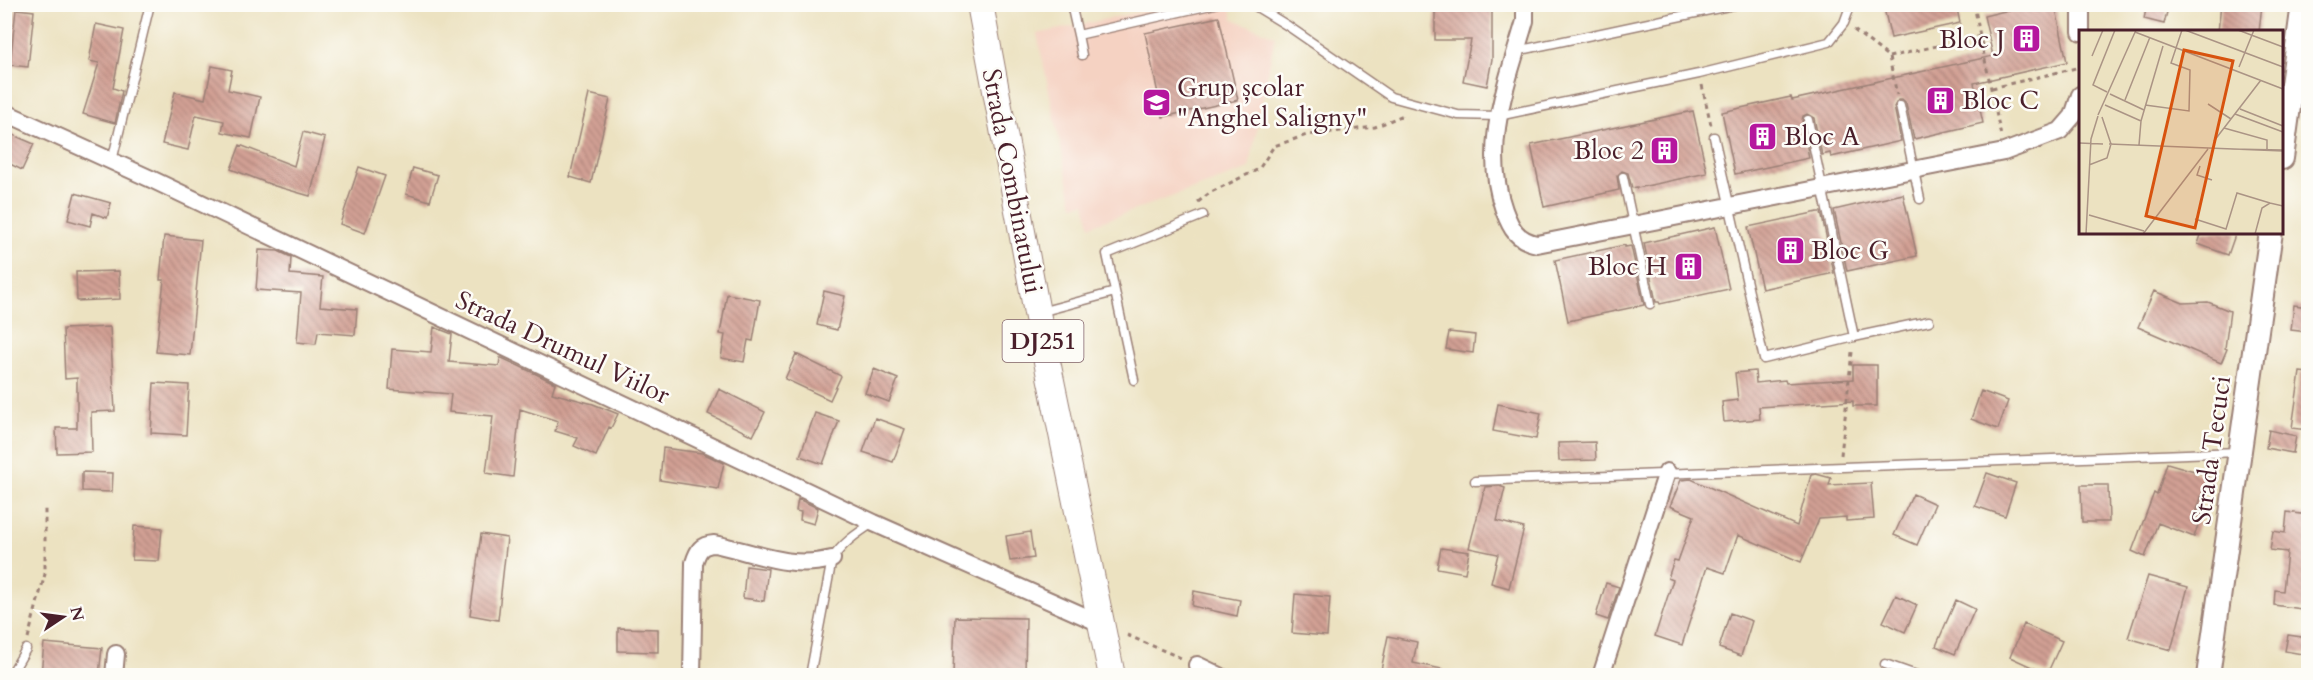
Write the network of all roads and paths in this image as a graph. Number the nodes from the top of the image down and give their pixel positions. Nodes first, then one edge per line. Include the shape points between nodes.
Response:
1 (150, 4) edge
2 (980, 4) edge
3 (1071, 4) edge
4 (1215, 4) edge
5 (1252, 4) edge
6 (1525, 4) edge
7 (1738, 4) edge
8 (1851, 4) edge
9 (1974, 4) edge
10 (2081, 4) edge
11 (2303, 4) edge
12 (1844, 23) junction
13 (2081, 30) edge
14 (1078, 35) junction
15 (1980, 36) junction
16 (1516, 52) junction
17 (1082, 55) dead end
18 (1889, 57) junction
19 (2079, 67) edge
20 (1699, 75) junction
21 (1991, 88) junction
22 (2079, 98) edge
23 (1424, 106) junction
24 (1900, 106) joint
25 (4, 112) edge
26 (1498, 116) junction
27 (1808, 120) dead end
28 (1714, 137) joint
29 (2283, 151) edge
30 (2004, 152) junction
31 (112, 161) junction
32 (1914, 169) junction
33 (1623, 177) dead end
34 (1821, 188) junction
35 (1920, 199) dead end
36 (1194, 205) dead end
37 (1729, 206) junction
38 (1203, 215) dead end
39 (1634, 225) junction
40 (2271, 234) edge
41 (1115, 292) junction
42 (1650, 304) dead end
43 (1037, 313) junction
44 (1929, 321) dead end
45 (1854, 337) junction
46 (1134, 380) dead end
47 (2240, 452) junction
48 (1840, 466) junction
49 (1667, 472) junction
50 (1475, 481) dead end
51 (45, 507) dead end
52 (874, 523) junction
53 (832, 559) junction
54 (1102, 624) junction
55 (26, 649) joint
56 (116, 654) dead end
57 (1885, 664) dead end
58 (1197, 665) joint
59 (10, 675) edge
60 (114, 675) edge
61 (692, 675) edge
62 (810, 675) edge
63 (1112, 675) edge
64 (1220, 675) edge
65 (1601, 675) edge
66 (1919, 675) edge
67 (2208, 675) edge

1 - 31 lane
2 - 43 main road, Strada Combinatului / DJ251
3 - 14 lane
4 - 14 lane
5 - 23 lane via 1391,97
6 - 16 street via 1525,21
7 - 16 lane
8 - 12 lane
9 - 15 path
10 - 13 street
11 - 29 main road
12 - 18 path
12 - 20 lane via 1829,42
14 - 17 lane
15 - 18 path
15 - 21 path
16 - 26 street
18 - 24 path
19 - 21 path
20 - 26 lane
20 - 28 path
21 - 30 path
22 - 30 street via 2073,116 2060,131
23 - 26 lane via 1458,115
23 - 36 path via 1375,127 1307,135 1274,147 1259,169 1211,192
24 - 32 lane
25 - 31 street, Strada Drumul Viilor
26 - 39 street via 1493,154 1500,197 1508,221 1524,242 1537,244
27 - 34 lane
28 - 37 lane
30 - 32 street
31 - 52 street, Strada Drumul Viilor
32 - 34 street
32 - 35 lane
33 - 39 lane
34 - 37 street
34 - 45 lane
37 - 39 street
37 - 45 lane via 1764,359
38 - 41 lane via 1107,254
39 - 42 lane
40 - 47 main road, Strada Tecuci
41 - 43 lane
41 - 46 lane
43 - 54 main road, Strada Combinatului / DJ251
44 - 45 lane
45 - 48 path
47 - 48 lane
47 - 67 main road, Strada Tecuci
48 - 49 lane
49 - 50 lane
49 - 65 street
51 - 55 path via 45,574
52 - 53 lane via 851,537
52 - 54 street, Strada Drumul Viilor
53 - 61 street via 805,564 705,545 694,563
53 - 62 lane
54 - 58 path
54 - 63 main road, Strada Combinatului / DJ251
55 - 59 lane
56 - 60 street
57 - 66 lane
58 - 64 street

